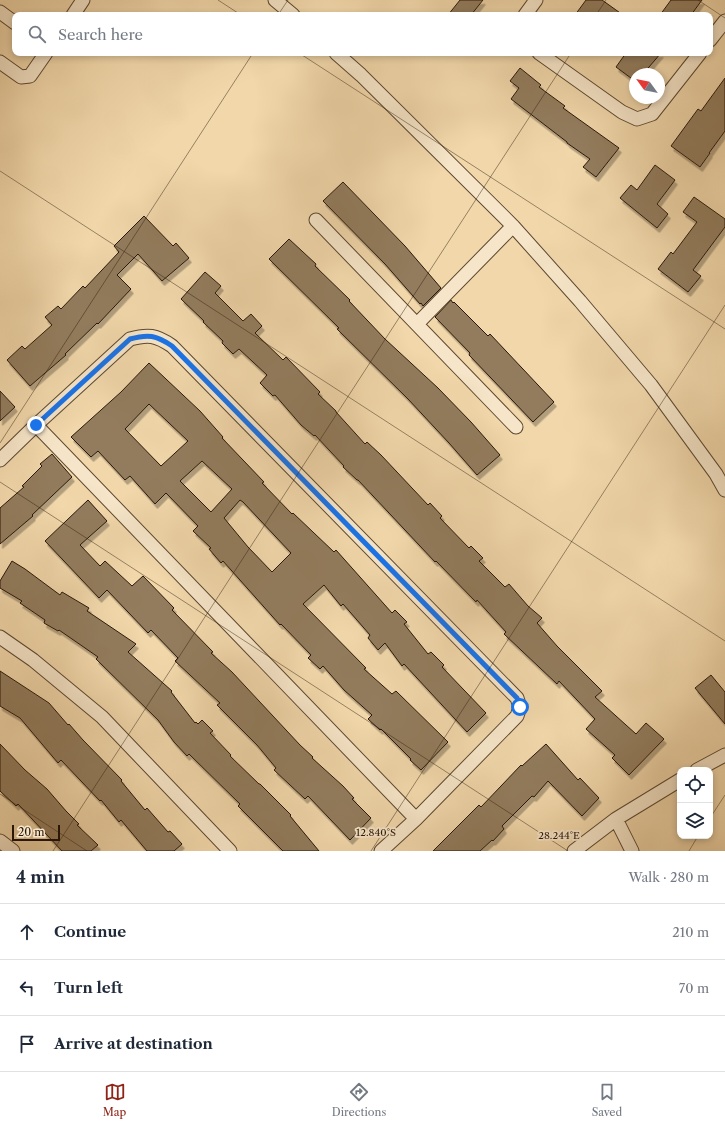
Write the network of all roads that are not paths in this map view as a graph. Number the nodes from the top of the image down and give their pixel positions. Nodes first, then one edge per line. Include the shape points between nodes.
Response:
1 (83, 0) edge
2 (275, 0) edge
3 (536, 0) edge
4 (0, 12) edge
5 (75, 12) edge
6 (289, 12) edge
7 (527, 12) edge
8 (12, 21) edge
9 (725, 21) edge
10 (713, 36) edge
11 (44, 56) edge
12 (340, 56) edge
13 (543, 56) edge
14 (698, 56) edge
15 (0, 62) edge
16 (316, 220) dead end
17 (513, 226) junction
18 (417, 324) junction
19 (36, 425) junction
20 (516, 427) dead end
21 (0, 460) edge
22 (725, 490) edge
23 (0, 637) edge
24 (725, 755) edge
25 (703, 767) edge
26 (677, 782) edge
27 (416, 818) junction
28 (616, 819) junction
29 (0, 841) edge
30 (13, 851) edge
31 (230, 851) edge
32 (381, 851) edge
33 (574, 851) edge
34 (632, 851) edge

1 - 5 street
2 - 6 street
3 - 7 street
4 - 8 street
9 - 10 street
11 - 15 street via 30,76 21,77
12 - 17 street via 362,75
13 - 14 street via 622,112 637,119 652,114
16 - 18 street
17 - 18 street
17 - 22 street via 580,300 651,385
18 - 20 street
19 - 21 street
19 - 27 street
19 - 27 street via 130,339 144,335 162,339 172,346 280,455 517,698 520,707 517,716
23 - 31 street via 33,660 102,717
24 - 25 street
26 - 28 street
27 - 32 street
28 - 33 street
28 - 34 street
29 - 30 street

